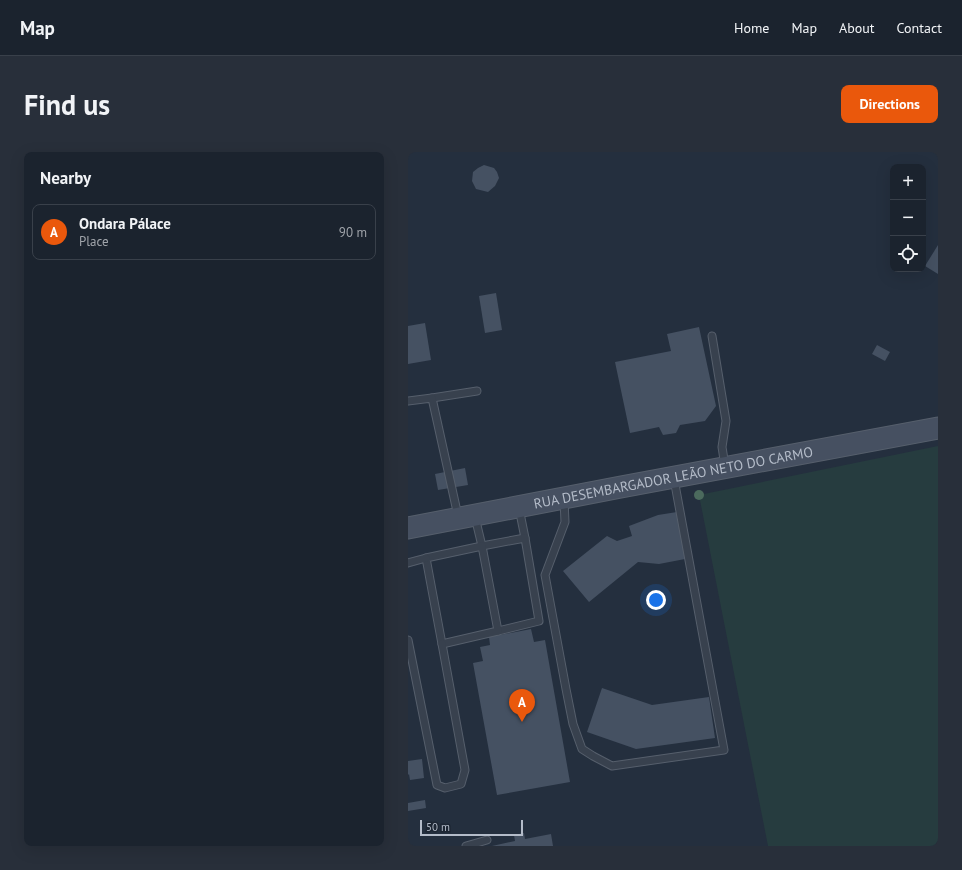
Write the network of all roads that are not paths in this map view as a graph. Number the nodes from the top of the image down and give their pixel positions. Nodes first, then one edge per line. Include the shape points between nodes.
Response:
1 (712, 336) dead end
2 (477, 391) dead end
3 (432, 398) junction
4 (408, 401) edge
5 (938, 428) edge
6 (726, 468) junction
7 (674, 477) junction
8 (564, 498) junction
9 (518, 506) junction
10 (466, 517) junction
11 (408, 528) edge
12 (525, 538) junction
13 (482, 546) junction
14 (426, 558) junction
15 (408, 563) edge
16 (498, 631) junction
17 (408, 640) edge
18 (442, 644) junction
19 (487, 840) dead end
20 (466, 846) edge

1 - 6 lane via 726,421 722,447
2 - 3 lane
3 - 4 lane
3 - 10 lane
5 - 6 main road, RUA DESEMBARGADOR LEÃO NETO DO CARMO
6 - 7 main road, RUA DESEMBARGADOR LEÃO NETO DO CARMO
7 - 8 main road, RUA DESEMBARGADOR LEÃO NETO DO CARMO
7 - 8 lane via 724,750 612,766 582,749 573,724 545,575 565,522
8 - 9 main road, RUA DESEMBARGADOR LEÃO NETO DO CARMO
9 - 10 main road, RUA DESEMBARGADOR LEÃO NETO DO CARMO
9 - 12 lane
10 - 11 main road, RUA DESEMBARGADOR LEÃO NETO DO CARMO
10 - 13 lane
12 - 13 lane
12 - 16 lane via 539,621
13 - 14 lane
13 - 16 lane
14 - 15 lane
14 - 18 lane
16 - 18 lane
17 - 18 lane via 437,785 445,788 461,784 465,770
19 - 20 lane

